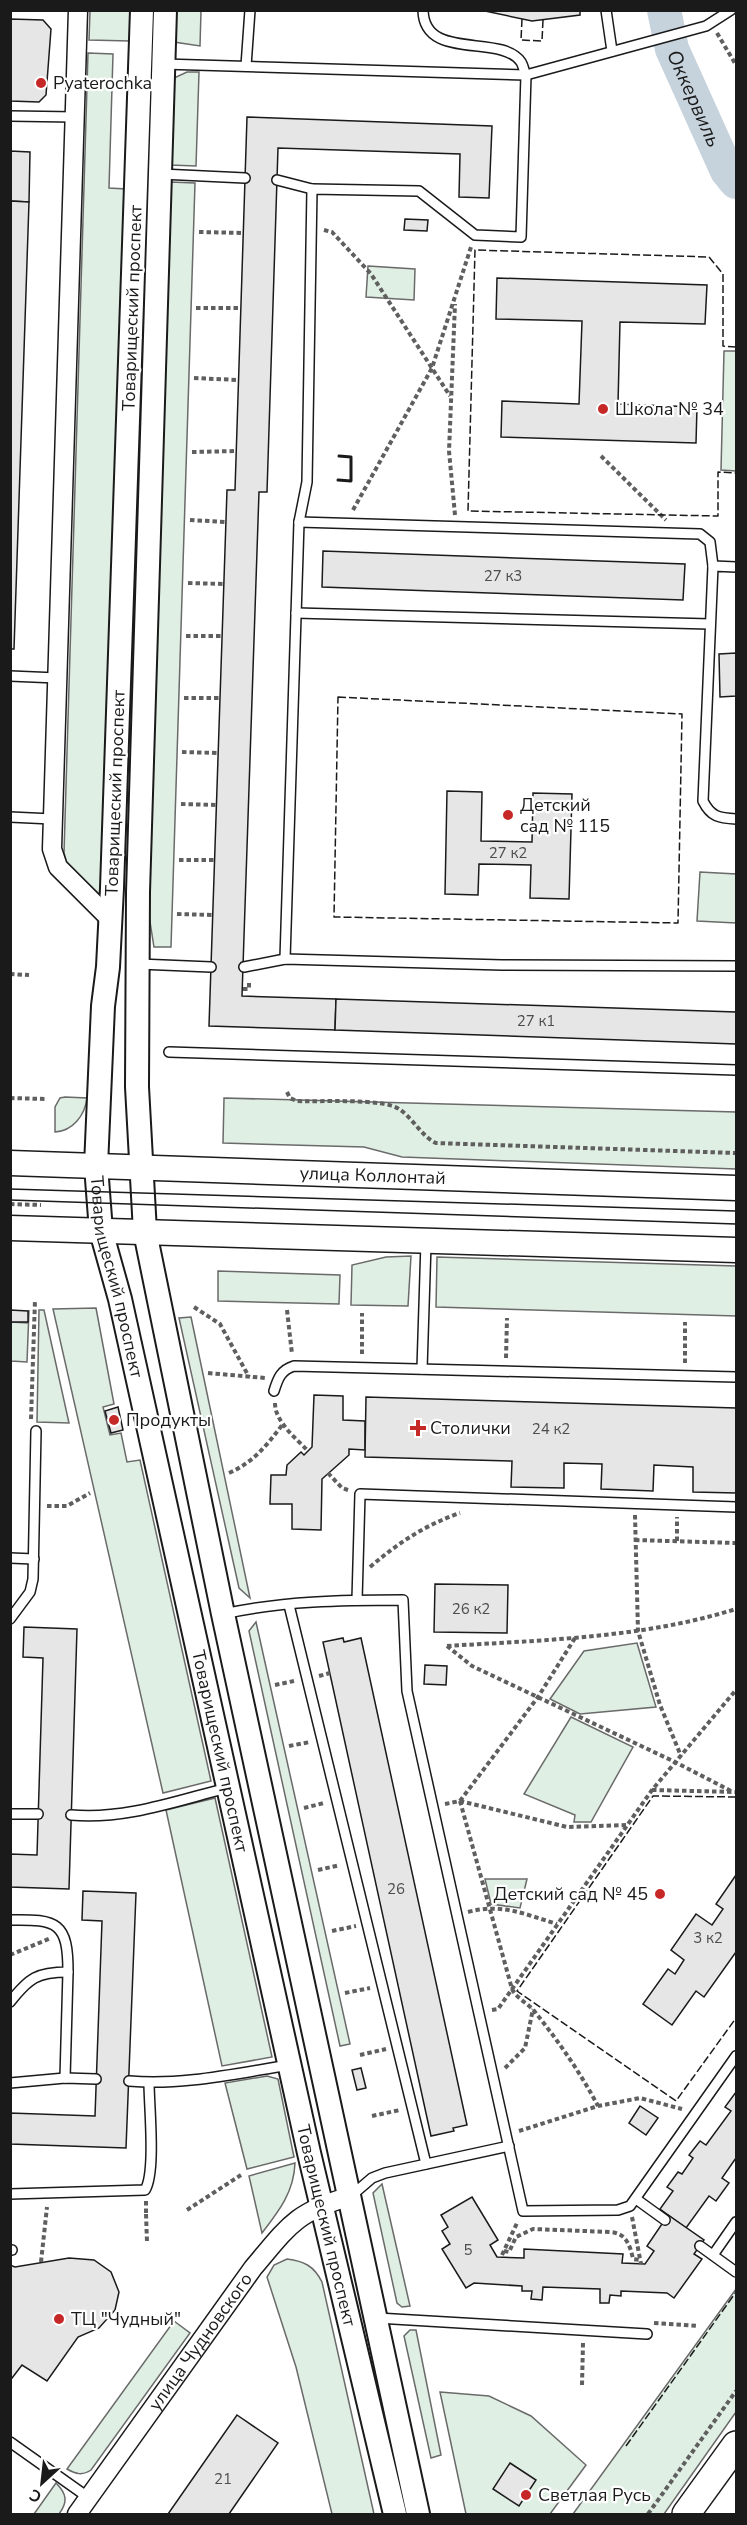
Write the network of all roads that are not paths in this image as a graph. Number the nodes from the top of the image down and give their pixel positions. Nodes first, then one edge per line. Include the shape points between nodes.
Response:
1 (78, 10) edge
2 (142, 10) edge
3 (165, 10) edge
4 (250, 10) edge
5 (423, 10) edge
6 (606, 10) edge
7 (731, 10) edge
8 (612, 51) junction
9 (140, 63) junction
10 (163, 64) junction
11 (246, 66) junction
12 (526, 75) junction
13 (10, 116) edge
14 (75, 117) junction
15 (136, 174) junction
16 (160, 174) junction
17 (245, 178) dead end
18 (277, 180) dead end
19 (312, 189) junction
20 (299, 522) junction
21 (713, 566) junction
22 (736, 567) edge
23 (296, 613) junction
24 (710, 624) junction
25 (10, 676) edge
26 (57, 678) junction
27 (10, 818) edge
28 (52, 819) junction
29 (736, 819) edge
30 (111, 920) junction
31 (285, 959) junction
32 (139, 964) junction
33 (736, 966) edge
34 (211, 967) dead end
35 (243, 967) dead end
36 (169, 1052) dead end
37 (736, 1070) edge
38 (10, 1164) edge
39 (96, 1167) junction
40 (142, 1168) junction
41 (736, 1188) edge
42 (10, 1228) edge
43 (101, 1231) junction
44 (145, 1232) junction
45 (426, 1240) junction
46 (736, 1250) edge
47 (422, 1369) junction
48 (736, 1377) edge
49 (274, 1390) road end
50 (36, 1431) road end
51 (736, 1507) edge
52 (10, 1558) edge
53 (34, 1559) junction
54 (357, 1600) junction
55 (289, 1605) junction
56 (223, 1614) junction
57 (10, 1619) edge
58 (228, 1787) junction
59 (10, 1814) edge
60 (38, 1814) dead end
61 (71, 1815) dead end
62 (10, 1920) edge
63 (68, 1972) junction
64 (10, 2002) edge
65 (736, 2056) edge
66 (290, 2065) junction
67 (65, 2078) junction
68 (96, 2079) dead end
69 (129, 2081) dead end
70 (10, 2083) edge
71 (149, 2083) junction
72 (509, 2146) junction
73 (426, 2164) junction
74 (10, 2194) edge
75 (348, 2197) junction
76 (633, 2202) junction
77 (321, 2205) junction
78 (665, 2220) dead end
79 (736, 2222) edge
80 (700, 2246) dead end
81 (712, 2255) junction
82 (736, 2272) edge
83 (374, 2318) junction
84 (647, 2334) dead end
85 (10, 2442) edge
86 (736, 2445) edge
87 (89, 2498) junction
88 (77, 2514) edge
89 (395, 2514) edge
90 (418, 2514) edge
91 (686, 2514) edge

1 - 14 street
2 - 9 street, Товарищеский проспект
3 - 10 street, Товарищеский проспект
4 - 11 lane
5 - 12 lane via 430,31 446,41 505,51 520,60
6 - 8 lane
7 - 8 lane via 708,25
8 - 12 lane
9 - 10 lane
9 - 15 street, Товарищеский проспект
10 - 11 lane
10 - 16 street, Товарищеский проспект
11 - 12 lane
12 - 19 lane via 521,237 475,235 419,191
13 - 14 lane
14 - 26 street
15 - 16 lane
15 - 30 street, Товарищеский проспект
16 - 17 lane
16 - 32 street, Товарищеский проспект
18 - 19 lane
19 - 20 lane via 307,482
20 - 21 lane via 700,534 710,542
20 - 23 lane
21 - 22 lane
21 - 24 lane
23 - 24 lane
23 - 31 lane
24 - 29 lane via 703,801 709,812 720,818
25 - 26 lane
26 - 28 street
27 - 28 lane
28 - 30 street via 52,849 58,867
30 - 39 street, Товарищеский проспект
31 - 33 lane
31 - 35 lane
32 - 34 lane
32 - 40 street, Товарищеский проспект via 137,1088
36 - 37 lane
38 - 39 main road, улица Коллонтай
39 - 40 main road, улица Коллонтай
39 - 43 street, Товарищеский проспект
40 - 41 main road, улица Коллонтай
40 - 44 street, Товарищеский проспект
42 - 43 main road
43 - 44 main road
43 - 58 street, Товарищеский проспект
44 - 45 main road
44 - 56 street, Товарищеский проспект
45 - 46 main road
45 - 47 lane
47 - 48 lane
47 - 49 lane via 294,1366 284,1369
50 - 53 lane
51 - 54 lane via 360,1494
52 - 53 lane
53 - 57 lane via 30,1592
54 - 55 lane
54 - 72 lane via 403,1600 407,1691
55 - 56 lane
55 - 73 lane
56 - 75 street, Товарищеский проспект
58 - 61 lane via 114,1815
58 - 66 street, Товарищеский проспект
59 - 60 lane
62 - 63 lane via 53,1924 63,1933 68,1948
63 - 64 lane via 46,1972 26,1982
63 - 67 lane
65 - 76 lane
66 - 71 lane
66 - 77 street, Товарищеский проспект
67 - 68 lane
67 - 70 lane
69 - 71 lane
71 - 74 lane via 150,2183 145,2190
72 - 73 lane
72 - 76 lane via 523,2211 618,2210
73 - 75 lane via 372,2178
75 - 77 street, улица Чудновского
75 - 83 street, Товарищеский проспект
76 - 78 lane
77 - 87 street, улица Чудновского via 283,2232 253,2268
77 - 89 street, Товарищеский проспект
79 - 81 lane
80 - 81 lane
81 - 82 lane
83 - 84 lane
83 - 90 street, Товарищеский проспект
85 - 87 lane
86 - 91 main road
87 - 88 street, улица Чудновского

